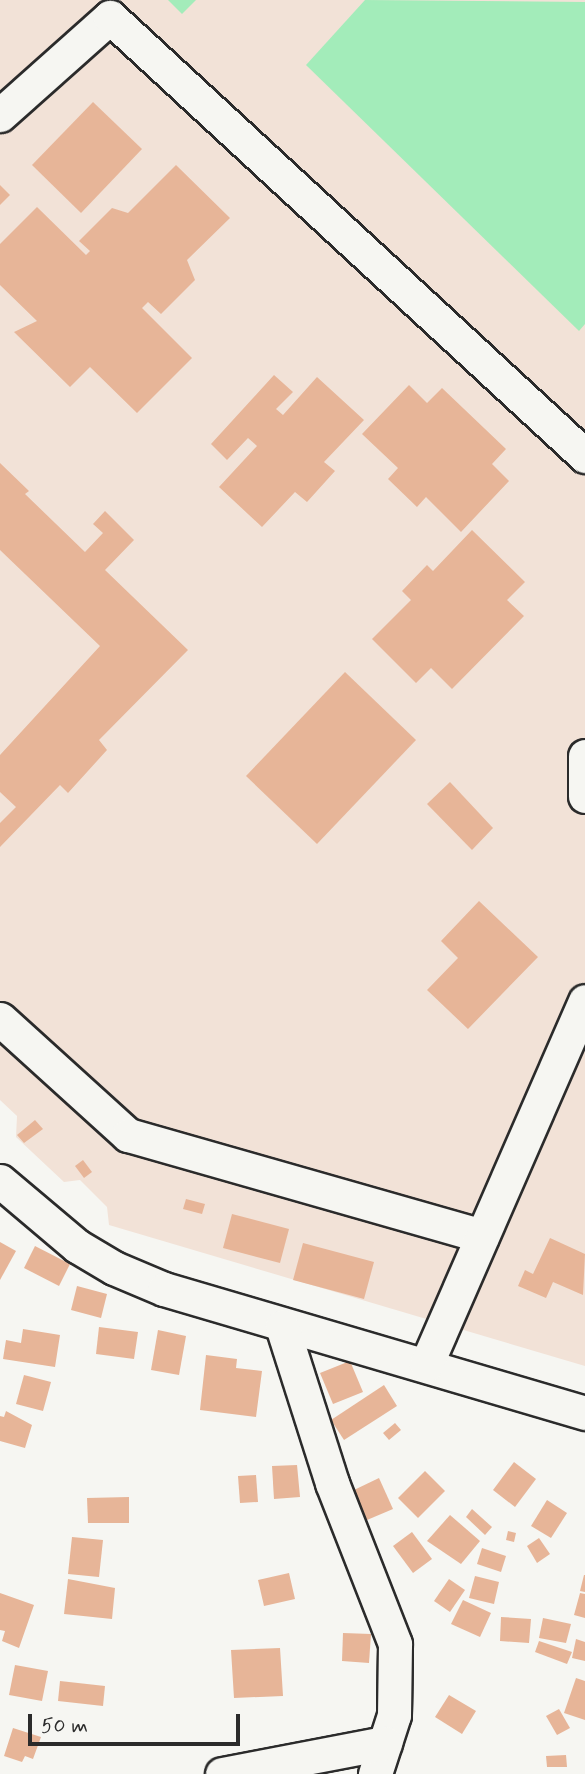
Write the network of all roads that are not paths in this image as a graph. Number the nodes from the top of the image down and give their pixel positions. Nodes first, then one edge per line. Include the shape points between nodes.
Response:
1 (0, 115) edge
2 (585, 456) edge
3 (585, 756) edge
4 (585, 796) edge
5 (585, 1001) edge
6 (0, 1019) edge
7 (0, 1181) edge
8 (482, 1236) junction
9 (282, 1326) junction
10 (426, 1366) junction
11 (585, 1413) edge
12 (380, 1759) edge
13 (222, 1774) edge

1 - 2 street via 110,17
3 - 4 street
5 - 8 street
6 - 8 street via 128,1135
7 - 9 street via 77,1246 114,1268
8 - 10 street
9 - 10 street
9 - 12 street via 332,1483 395,1644 398,1679
10 - 11 street
12 - 13 street

